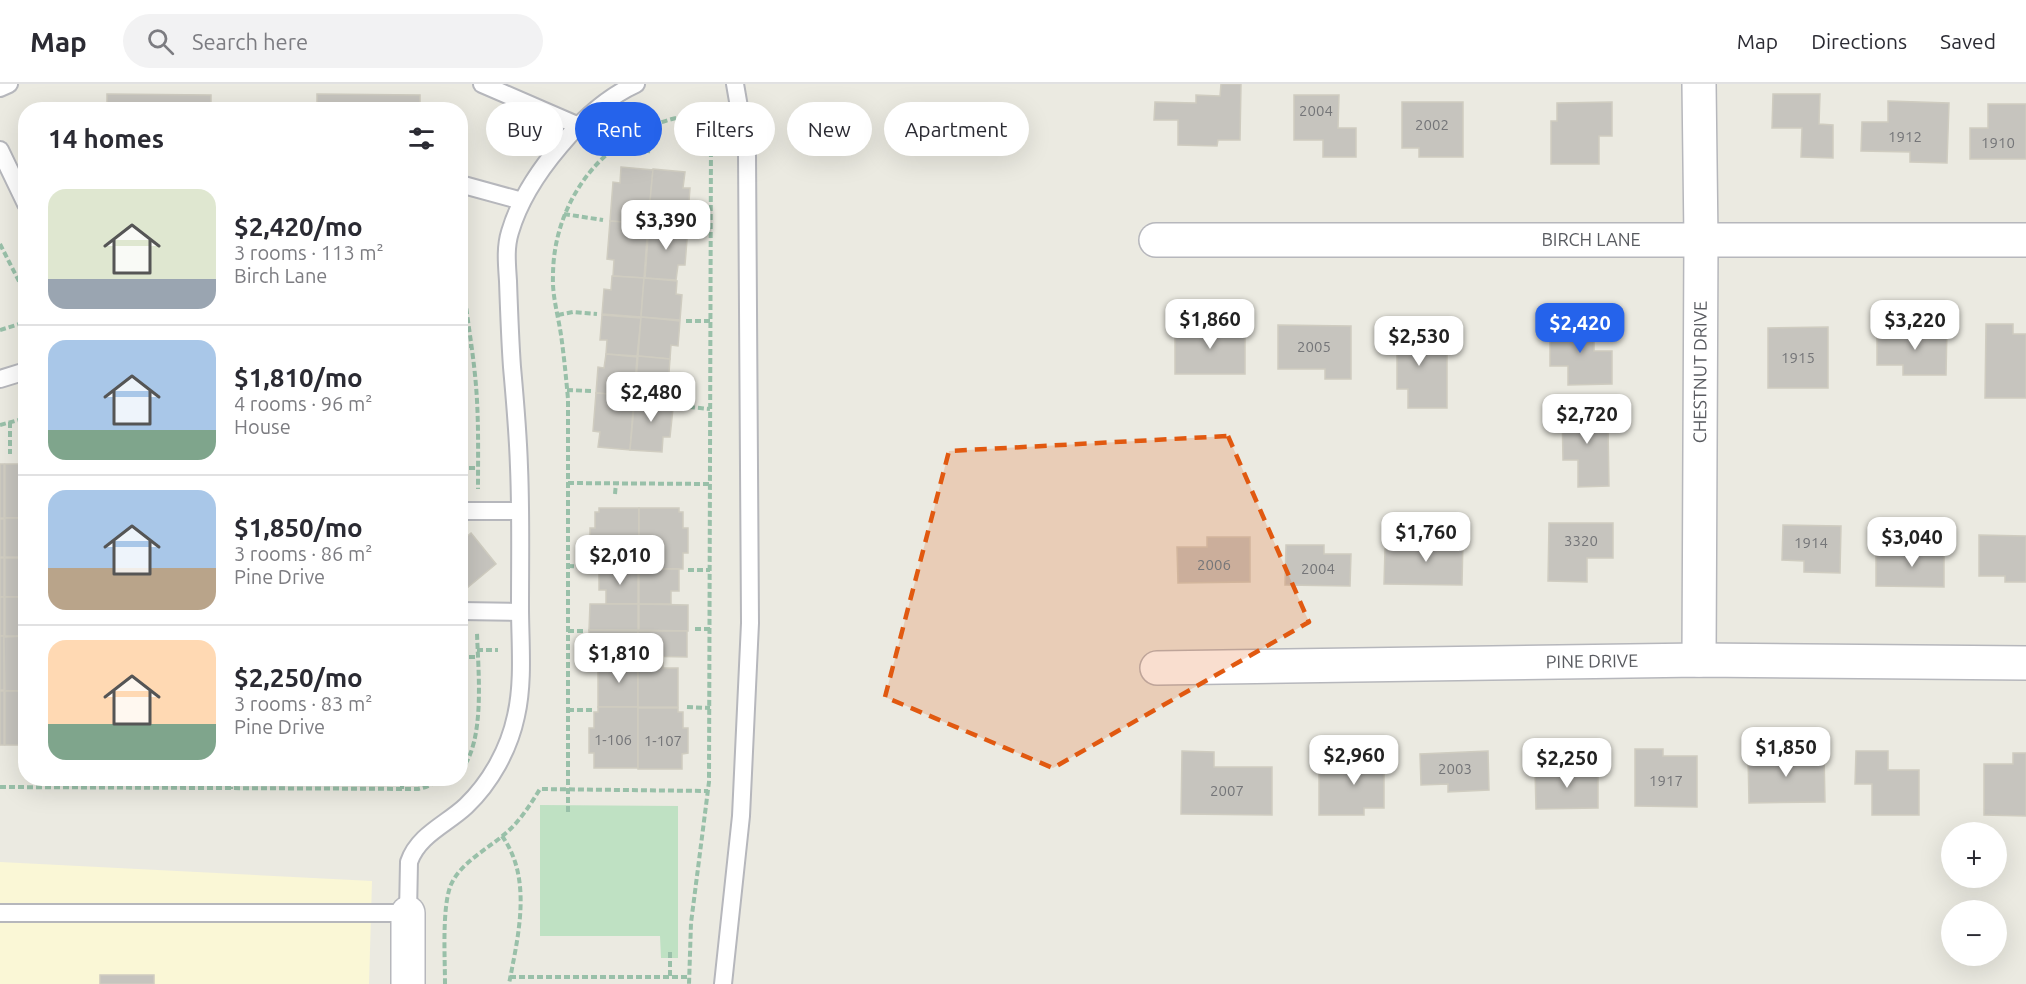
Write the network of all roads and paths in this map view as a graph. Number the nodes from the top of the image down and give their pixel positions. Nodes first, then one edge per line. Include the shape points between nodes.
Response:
1 (9, 84) edge
2 (482, 84) edge
3 (636, 84) edge
4 (735, 84) edge
5 (1699, 84) edge
6 (0, 88) edge
7 (607, 102) edge
8 (662, 122) edge
9 (575, 124) edge
10 (575, 131) edge
11 (0, 150) edge
12 (606, 156) edge
13 (468, 186) edge
14 (18, 187) edge
15 (522, 201) junction
16 (564, 214) junction
17 (603, 220) dead end
18 (693, 227) dead end
19 (711, 228) junction
20 (1701, 239) junction
21 (1156, 240) dead end
22 (2026, 240) edge
23 (0, 244) edge
24 (18, 279) edge
25 (597, 314) dead end
26 (558, 315) junction
27 (686, 321) dead end
28 (710, 321) junction
29 (18, 324) edge
30 (468, 325) edge
31 (0, 330) edge
32 (468, 346) edge
33 (471, 346) junction
34 (18, 373) edge
35 (0, 379) edge
36 (567, 390) junction
37 (591, 391) dead end
38 (680, 406) dead end
39 (710, 409) junction
40 (18, 420) edge
41 (10, 422) junction
42 (0, 425) edge
43 (10, 454) dead end
44 (468, 468) edge
45 (478, 468) junction
46 (568, 483) junction
47 (616, 483) junction
48 (710, 484) junction
49 (615, 494) dead end
50 (469, 511) edge
51 (520, 512) junction
52 (568, 566) junction
53 (591, 567) dead end
54 (688, 570) dead end
55 (710, 570) junction
56 (468, 611) edge
57 (520, 612) junction
58 (695, 629) dead end
59 (710, 629) junction
60 (568, 631) junction
61 (584, 631) dead end
62 (468, 657) edge
63 (477, 657) junction
64 (1699, 660) junction
65 (2026, 663) edge
66 (1157, 668) dead end
67 (687, 708) dead end
68 (710, 708) junction
69 (568, 710) junction
70 (592, 710) dead end
71 (473, 711) dead end
72 (479, 712) junction
73 (468, 762) edge
74 (427, 786) edge
75 (0, 787) edge
76 (66, 788) joint
77 (156, 788) joint
78 (231, 789) joint
79 (308, 789) joint
80 (402, 789) joint
81 (568, 790) junction
82 (708, 791) junction
83 (568, 812) dead end
84 (502, 836) junction
85 (0, 913) edge
86 (408, 913) junction
87 (670, 952) dead end
88 (510, 977) junction
89 (595, 977) junction
90 (670, 977) junction
91 (689, 977) junction
92 (408, 984) edge
93 (445, 984) edge
94 (509, 984) edge
95 (595, 984) edge
96 (689, 984) edge
97 (723, 984) edge

1 - 6 lane
2 - 9 lane
3 - 7 lane
4 - 97 lane via 747,153 750,623 741,816
5 - 20 street, CHESTNUT DRIVE
8 - 19 path via 689,117 709,132
10 - 15 lane via 539,173
11 - 14 lane
12 - 16 path via 581,183
13 - 15 lane
15 - 51 lane via 507,249
16 - 17 path
16 - 26 path via 556,235 554,257 553,289
18 - 19 path
19 - 28 path
20 - 21 street, BIRCH LANE
20 - 22 street, BIRCH LANE
20 - 64 street, CHESTNUT DRIVE
23 - 24 path
25 - 26 path
26 - 36 path
27 - 28 path
28 - 39 path
29 - 31 path
30 - 33 path
32 - 33 path
33 - 45 path
34 - 35 lane
36 - 37 path
36 - 46 path
38 - 39 path
39 - 48 path
40 - 41 path
41 - 42 path
41 - 43 path
44 - 45 path
45 - 50 path
46 - 47 path
46 - 52 path
47 - 48 path
47 - 49 path
48 - 55 path
50 - 51 lane
51 - 57 lane
52 - 53 path
52 - 60 path
54 - 55 path
55 - 59 path
56 - 57 lane
56 - 63 path
57 - 86 lane via 519,696 512,731 481,789 465,807 421,841 412,854
58 - 59 path
59 - 68 path
60 - 61 path
60 - 69 path
62 - 63 path
63 - 72 path
64 - 65 street, PINE DRIVE
64 - 66 street, PINE DRIVE
67 - 68 path
68 - 82 path
69 - 70 path
69 - 81 path
71 - 72 path
72 - 73 path
74 - 80 path
75 - 76 path
76 - 77 path
77 - 78 path
78 - 79 path
79 - 80 path
81 - 82 path
81 - 83 path
81 - 84 path via 540,789
82 - 91 path via 691,923
84 - 88 path via 514,855 521,893
84 - 93 path via 467,864 451,885
85 - 86 lane
86 - 92 street
87 - 90 path
88 - 89 path
88 - 94 path
89 - 90 path
89 - 95 path
90 - 91 path
91 - 96 path

